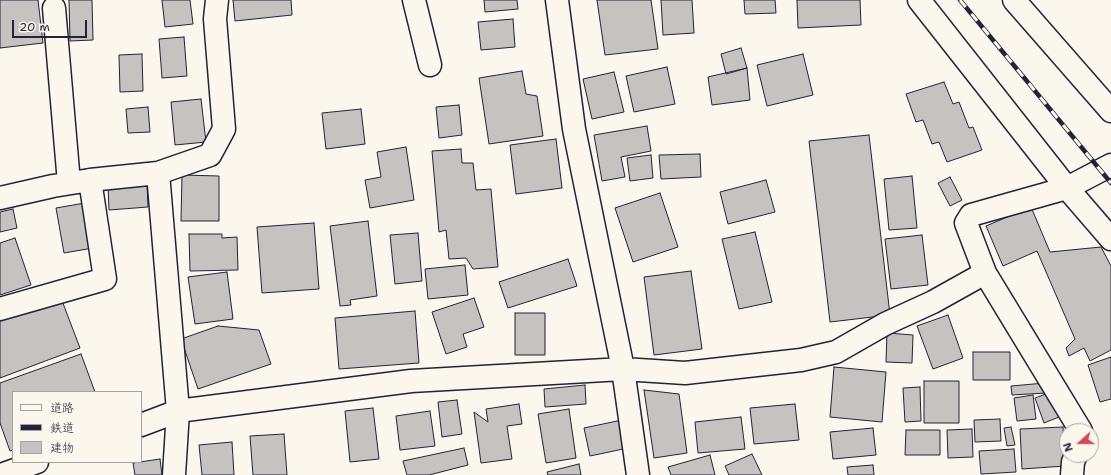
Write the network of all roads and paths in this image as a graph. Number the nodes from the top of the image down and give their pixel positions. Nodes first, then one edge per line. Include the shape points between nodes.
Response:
1 (217, 0) edge
2 (414, 0) edge
3 (557, 0) edge
4 (919, 0) edge
5 (1018, 1) edge
6 (54, 8) dead end
7 (430, 65) dead end
8 (1111, 111) edge
9 (1111, 165) edge
10 (158, 173) junction
11 (90, 180) junction
12 (69, 183) junction
13 (1068, 188) junction
14 (0, 198) edge
15 (1111, 239) edge
16 (985, 273) junction
17 (0, 309) edge
18 (623, 369) junction
19 (178, 411) junction
20 (1075, 423) edge
21 (142, 424) edge
22 (34, 463) edge
23 (1073, 463) edge
24 (1, 475) edge
25 (174, 475) edge
26 (638, 475) edge
27 (1072, 475) edge

1 - 10 street via 215,19 224,129 210,155
2 - 7 street
3 - 18 street via 574,130
4 - 13 street
5 - 8 street
6 - 12 street
9 - 13 street
10 - 11 street
10 - 19 street
11 - 12 street
11 - 17 street via 105,279
12 - 14 street
13 - 15 street
13 - 16 street via 972,215 966,223
16 - 18 street via 836,352 801,360 685,373
16 - 20 street
18 - 19 street via 410,381
18 - 26 street
19 - 21 street
19 - 25 street
22 - 24 street
23 - 27 street

